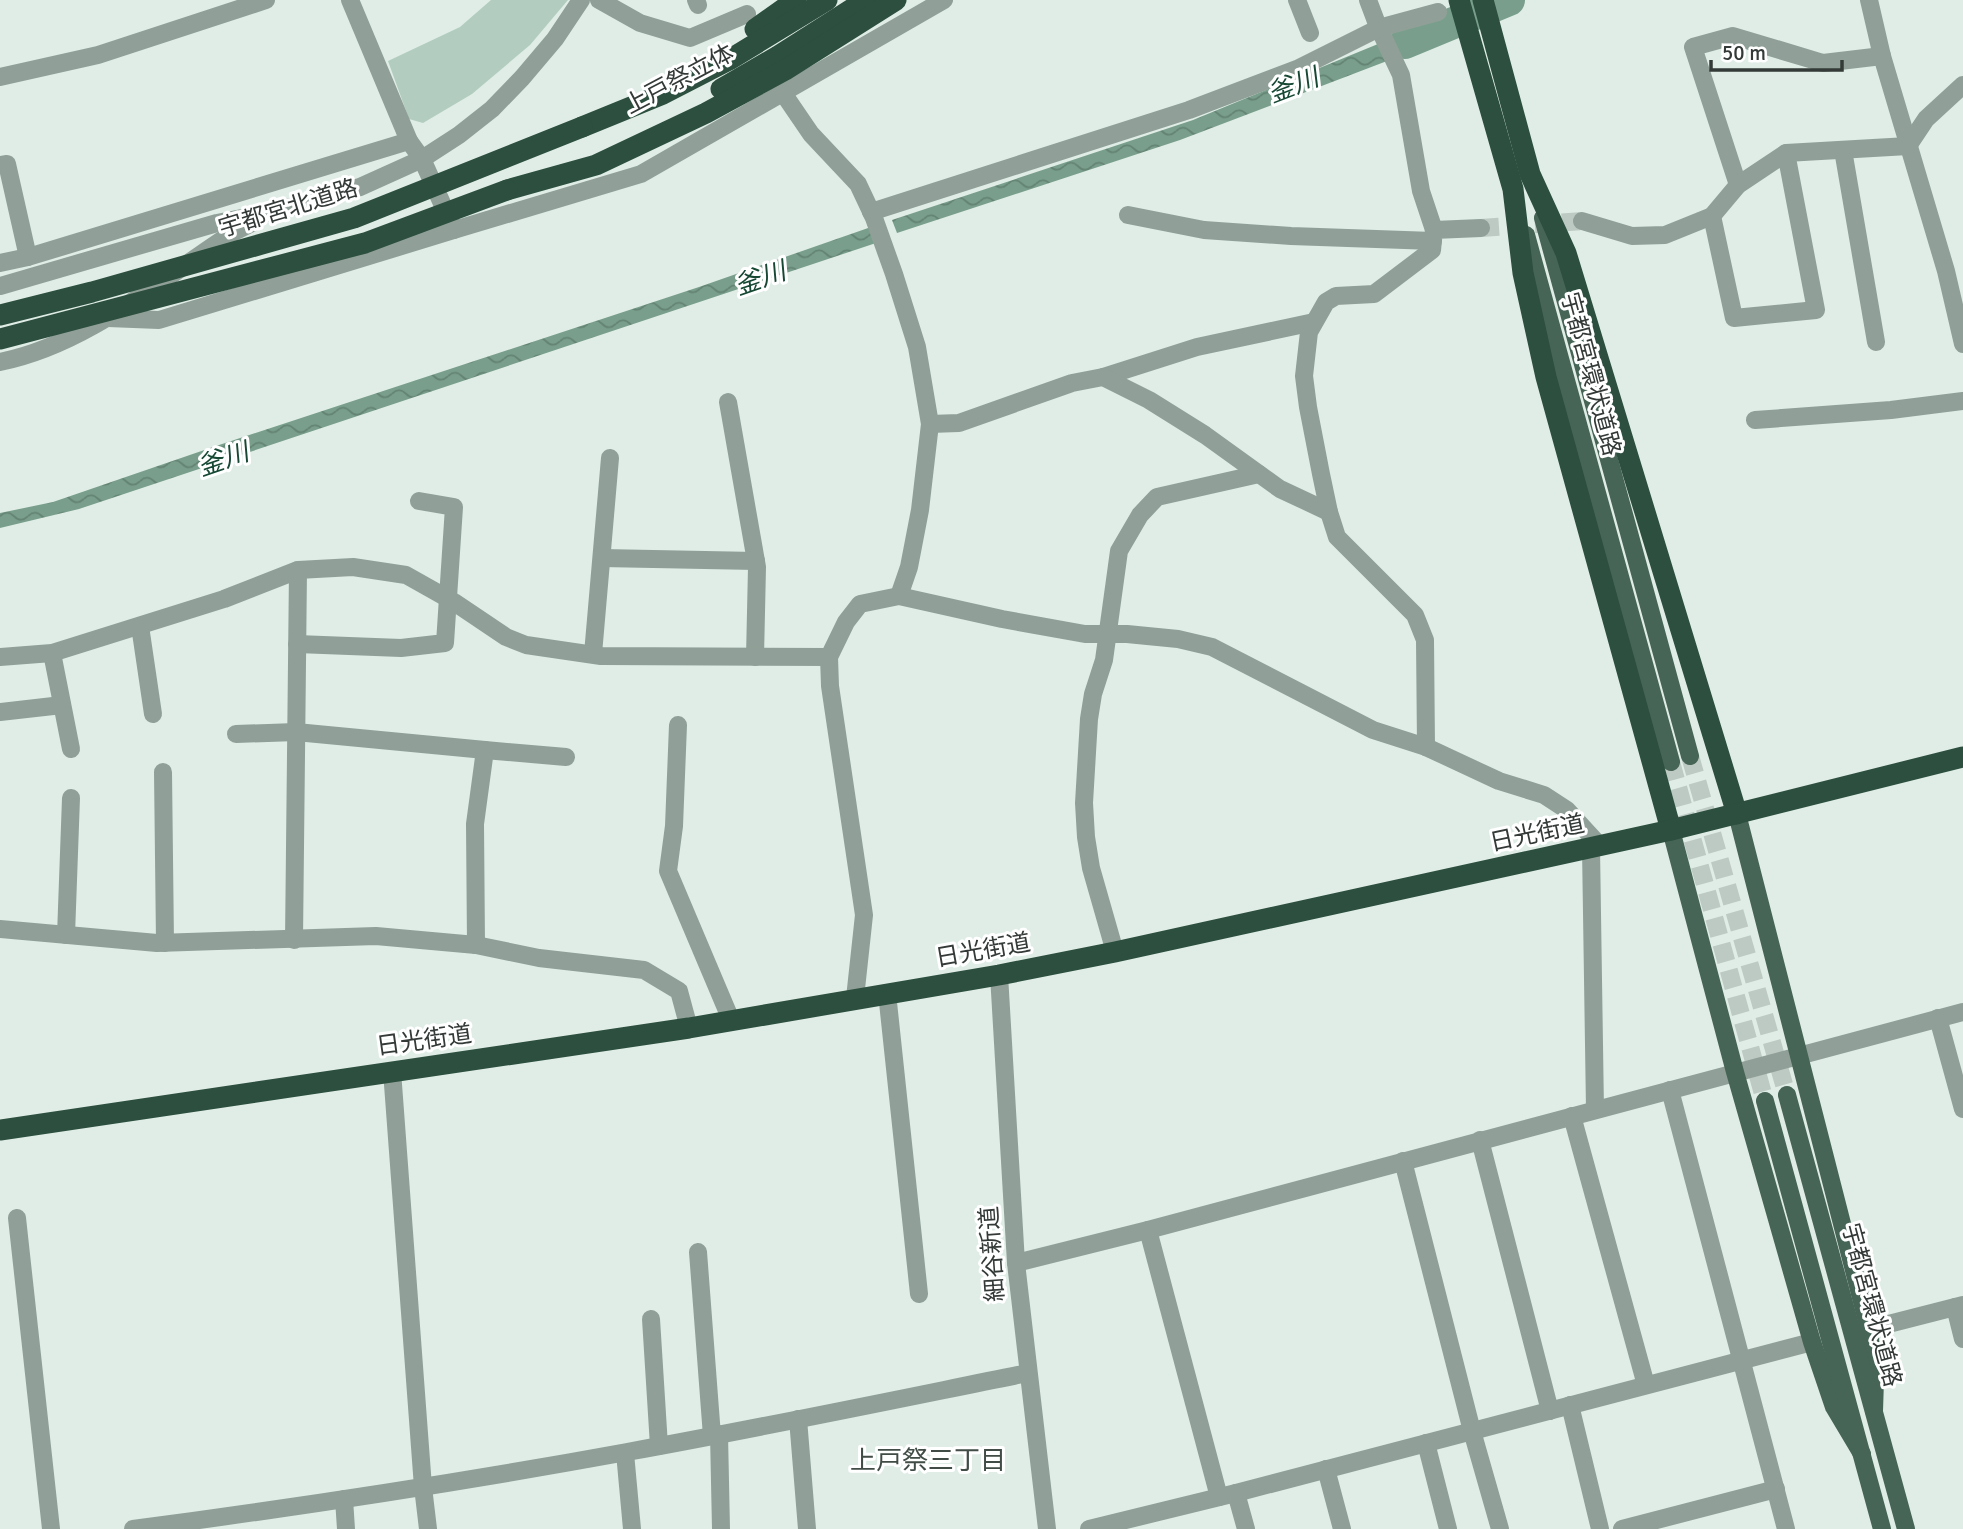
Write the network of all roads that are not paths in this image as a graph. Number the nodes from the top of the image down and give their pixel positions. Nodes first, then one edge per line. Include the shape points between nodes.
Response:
1 (266, 0) edge
2 (350, 0) edge
3 (581, 0) edge
4 (599, 0) edge
5 (796, 0) edge
6 (827, 0) edge
7 (896, 0) edge
8 (944, 0) edge
9 (1297, 0) edge
10 (1368, 0) edge
11 (1459, 0) edge
12 (1483, 0) edge
13 (1869, 0) edge
14 (236, 5) edge
15 (865, 7) edge
16 (1437, 12) dead end
17 (747, 14) dead end
18 (1379, 28) junction
19 (1310, 33) dead end
20 (1882, 56) junction
21 (0, 77) edge
22 (1963, 85) edge
23 (783, 93) junction
24 (582, 127) junction
25 (409, 141) junction
26 (1908, 146) junction
27 (1843, 150) junction
28 (1786, 153) junction
29 (422, 159) junction
30 (0, 165) edge
31 (1531, 174) junction
32 (1738, 185) junction
33 (1513, 189) junction
34 (281, 210) junction
35 (873, 215) junction
36 (1128, 215) dead end
37 (1712, 216) junction
38 (1582, 221) tunnel mouth
39 (1481, 228) tunnel mouth
40 (454, 230) junction
41 (1433, 235) junction
42 (28, 257) junction
43 (0, 263) edge
44 (0, 286) edge
45 (0, 315) edge
46 (108, 318) junction
47 (1314, 322) junction
48 (0, 339) edge
49 (1876, 342) dead end
50 (1963, 344) edge
51 (0, 362) edge
52 (1103, 377) junction
53 (1963, 401) edge
54 (728, 402) dead end
55 (1755, 420) dead end
56 (930, 424) junction
57 (610, 458) dead end
58 (1259, 474) junction
59 (419, 502) dead end
60 (1329, 512) junction
61 (602, 558) junction
62 (756, 561) junction
63 (298, 570) junction
64 (899, 596) junction
65 (449, 599) junction
66 (140, 626) junction
67 (1107, 634) junction
68 (297, 643) junction
69 (52, 653) junction
70 (593, 654) junction
71 (0, 657) edge
72 (755, 657) junction
73 (829, 657) junction
74 (62, 705) junction
75 (0, 712) edge
76 (153, 714) dead end
77 (678, 725) dead end
78 (296, 732) junction
79 (236, 734) dead end
80 (1426, 747) junction
81 (71, 749) dead end
82 (485, 750) junction
83 (1690, 756) tunnel mouth
84 (566, 757) dead end
85 (1963, 757) edge
86 (1671, 762) tunnel mouth
87 (163, 772) dead end
88 (71, 798) dead end
89 (1737, 814) junction
90 (1671, 830) junction
91 (1596, 847) junction
92 (0, 929) edge
93 (66, 935) junction
94 (294, 940) junction
95 (165, 943) junction
96 (476, 945) junction
97 (1115, 952) junction
98 (999, 975) junction
99 (887, 993) junction
100 (855, 998) junction
101 (1963, 1012) edge
102 (1938, 1018) junction
103 (731, 1020) junction
104 (689, 1028) junction
105 (1799, 1055) junction
106 (392, 1071) junction
107 (1735, 1072) junction
108 (1670, 1090) junction
109 (1787, 1095) tunnel mouth
110 (1765, 1101) tunnel mouth
111 (1963, 1109) edge
112 (1595, 1110) junction
113 (1572, 1116) junction
114 (0, 1130) edge
115 (1480, 1140) junction
116 (1403, 1161) junction
117 (17, 1218) dead end
118 (1148, 1230) junction
119 (698, 1252) dead end
120 (1016, 1263) junction
121 (919, 1294) dead end
122 (1959, 1306) edge
123 (651, 1320) dead end
124 (1869, 1329) junction
125 (1963, 1339) edge
126 (1812, 1342) junction
127 (1742, 1360) junction
128 (1028, 1373) junction
129 (1646, 1385) junction
130 (1570, 1405) junction
131 (1550, 1410) junction
132 (1874, 1411) junction
133 (798, 1419) junction
134 (1472, 1431) junction
135 (716, 1435) junction
136 (1426, 1443) junction
137 (659, 1446) junction
138 (625, 1453) junction
139 (1862, 1454) junction
140 (1326, 1469) junction
141 (423, 1487) junction
142 (1776, 1489) junction
143 (1227, 1495) junction
144 (344, 1499) junction
145 (1148, 1522) edge
146 (231, 1523) edge
147 (166, 1527) edge
148 (51, 1529) edge
149 (134, 1529) edge
150 (346, 1529) edge
151 (428, 1529) edge
152 (632, 1529) edge
153 (721, 1529) edge
154 (807, 1529) edge
155 (1047, 1529) edge
156 (1090, 1529) edge
157 (1246, 1529) edge
158 (1342, 1529) edge
159 (1448, 1529) edge
160 (1500, 1529) edge
161 (1600, 1529) edge
162 (1622, 1529) edge
163 (1786, 1529) edge
164 (1882, 1529) edge
165 (1906, 1529) edge

1 - 14 street
2 - 25 street
3 - 29 street via 555,39 492,109
4 - 17 street via 640,23 690,38
5 - 24 highway via 761,26
6 - 24 highway, 上戸祭立体 via 729,60 663,94
7 - 15 highway
8 - 23 street
9 - 19 street
10 - 18 street
11 - 33 highway, 宇都宮環状道路
12 - 31 highway, 宇都宮環状道路
13 - 20 street
14 - 21 street via 98,55
15 - 48 highway, bridge via 785,69 596,166 508,190 365,243
16 - 18 street
18 - 35 street via 1297,69 1189,110
18 - 41 street via 1401,75
20 - 26 street
20 - 32 street via 1823,63 1733,37 1693,47
22 - 26 street via 1926,119
23 - 35 street via 811,134 858,184
23 - 40 street via 641,174
24 - 45 highway, 宇都宮北道路, bridge via 354,218
25 - 29 street
25 - 42 street
26 - 27 street
26 - 50 street
27 - 28 street
27 - 49 street
28 - 32 street
28 - 37 street via 1816,310 1734,318
29 - 34 street via 360,187
29 - 40 street
30 - 42 street via 7,164
31 - 83 main road, 宇都宮環状道路
31 - 89 highway via 1566,253
32 - 37 street
33 - 86 main road, 宇都宮環状道路
33 - 90 highway via 1522,273 1546,377
34 - 44 street via 217,223
34 - 46 street via 234,232
35 - 56 street via 917,347
36 - 41 street via 1204,230 1291,236
37 - 38 street via 1665,235 1632,236
39 - 41 street
40 - 46 street via 159,320
41 - 47 street via 1432,250 1374,293 1336,296 1326,302
42 - 43 street
46 - 51 street via 50,347
47 - 52 street via 1197,346
47 - 60 street via 1304,376
52 - 56 street via 1072,383 960,423
52 - 58 street via 1149,400
53 - 55 street
54 - 62 street
56 - 64 street via 918,521
57 - 61 street
58 - 60 street via 1279,489
58 - 67 street via 1157,497 1148,506 1119,551
59 - 65 street via 454,507
60 - 80 street via 1337,537 1415,615 1425,640
61 - 62 street
61 - 70 street
62 - 72 street
63 - 65 street via 353,567 406,575
63 - 66 street
63 - 68 street
64 - 67 street via 1002,619
64 - 73 street via 860,604
65 - 68 street via 445,643 401,648
65 - 70 street via 526,645
66 - 69 street
66 - 76 street
67 - 80 street via 1178,639 1212,647 1373,730
67 - 97 street via 1089,719 1084,803 1091,868
68 - 78 street
69 - 71 street
69 - 74 street
70 - 72 street
72 - 73 street
73 - 100 street via 864,915
74 - 75 street
74 - 81 street
77 - 103 street via 668,871
78 - 79 street
78 - 82 street
78 - 94 street
80 - 91 street via 1499,781 1544,795 1567,810
82 - 84 street
82 - 96 street via 475,824
85 - 89 highway, 日光街道
87 - 95 street
88 - 93 street
89 - 90 highway, 日光街道
89 - 105 main road
90 - 91 highway, 日光街道
90 - 107 main road
91 - 97 highway, 日光街道
91 - 112 street
92 - 93 street
93 - 95 street
94 - 95 street
94 - 96 street via 376,936
96 - 104 street via 539,958 644,970 679,991
97 - 98 highway, 日光街道
98 - 99 highway, 日光街道
98 - 120 street, 細谷新道
99 - 100 highway, 日光街道
99 - 121 street
100 - 103 highway, 日光街道
101 - 102 street
102 - 105 street
102 - 111 street
103 - 104 highway, 日光街道
104 - 106 highway, 日光街道
105 - 107 street
105 - 124 main road
106 - 114 highway, 日光街道
106 - 141 street
107 - 108 street
107 - 126 main road
108 - 112 street
108 - 127 street
109 - 132 main road, 宇都宮環状道路
110 - 139 main road, 宇都宮環状道路
112 - 113 street
113 - 115 street
113 - 129 street
115 - 116 street
115 - 131 street
116 - 118 street
116 - 134 street
117 - 148 street
118 - 120 street
118 - 143 street
119 - 135 street
120 - 128 street, 細谷新道
122 - 124 street
122 - 125 street
123 - 137 street
124 - 132 main road
126 - 127 street
126 - 139 main road via 1834,1407
127 - 129 street
127 - 142 street
128 - 133 street
128 - 155 street, 細谷新道
129 - 130 street
130 - 131 street
130 - 161 street
131 - 134 street
132 - 165 main road, 宇都宮環状道路
133 - 135 street
133 - 154 street
134 - 136 street
134 - 160 street
135 - 137 street
135 - 153 street
136 - 140 street
136 - 159 street
137 - 138 street
138 - 141 street
138 - 152 street
139 - 164 main road, 宇都宮環状道路
140 - 143 street
140 - 158 street
141 - 144 street
141 - 151 street
142 - 162 street
142 - 163 street
143 - 145 street
143 - 157 street
144 - 146 street
144 - 150 street
145 - 156 street
146 - 147 street
147 - 149 street

